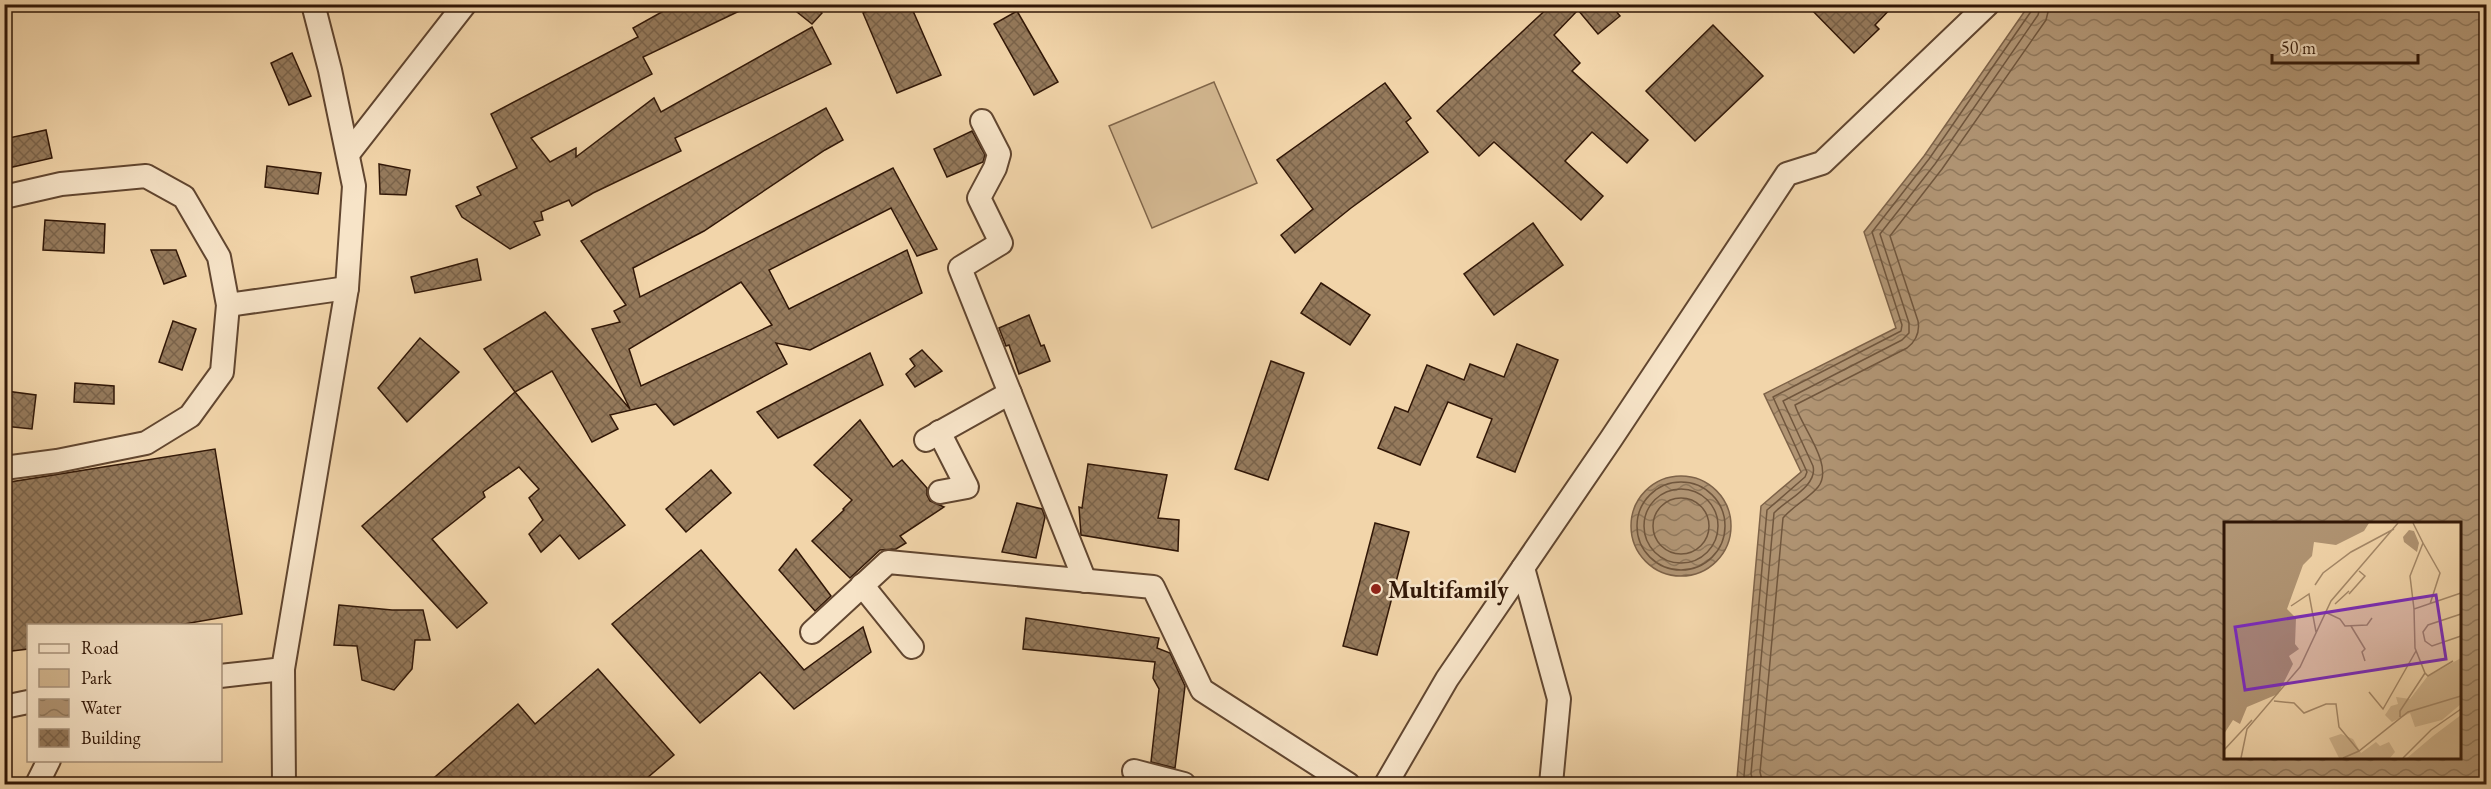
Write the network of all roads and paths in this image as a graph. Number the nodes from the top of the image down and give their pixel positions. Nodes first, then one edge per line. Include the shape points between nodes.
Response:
1 (313, 4) edge
2 (465, 4) edge
3 (1988, 4) edge
4 (982, 121) dead end
5 (348, 154) junction
6 (4, 197) edge
7 (347, 288) junction
8 (228, 305) junction
9 (1010, 393) junction
10 (4, 468) edge
11 (940, 492) dead end
12 (1523, 568) junction
13 (1084, 581) junction
14 (862, 585) junction
15 (812, 632) dead end
16 (912, 647) dead end
17 (283, 669) junction
18 (222, 676) edge
19 (27, 702) edge
20 (4, 707) edge
21 (48, 762) edge
22 (1134, 771) dead end
23 (37, 784) edge
24 (284, 784) edge
25 (1184, 784) edge
26 (1348, 784) edge
27 (1386, 784) edge
28 (1551, 784) edge

1 - 5 street
2 - 5 street
3 - 12 street via 1822,163 1787,174
4 - 9 street via 999,154 979,198 1001,243 960,268
5 - 7 street via 354,186
6 - 8 street via 61,184 146,176 184,197 219,257
7 - 8 street
7 - 17 street
8 - 10 street via 222,372 190,416 146,443
9 - 11 street via 933,436 967,487
9 - 13 street
12 - 27 street via 1447,679
12 - 28 street via 1559,699
13 - 14 street via 888,562
13 - 26 street via 1153,587 1202,690
14 - 15 street
14 - 16 street
17 - 18 street
17 - 24 street
19 - 20 street
21 - 23 street
22 - 25 street

